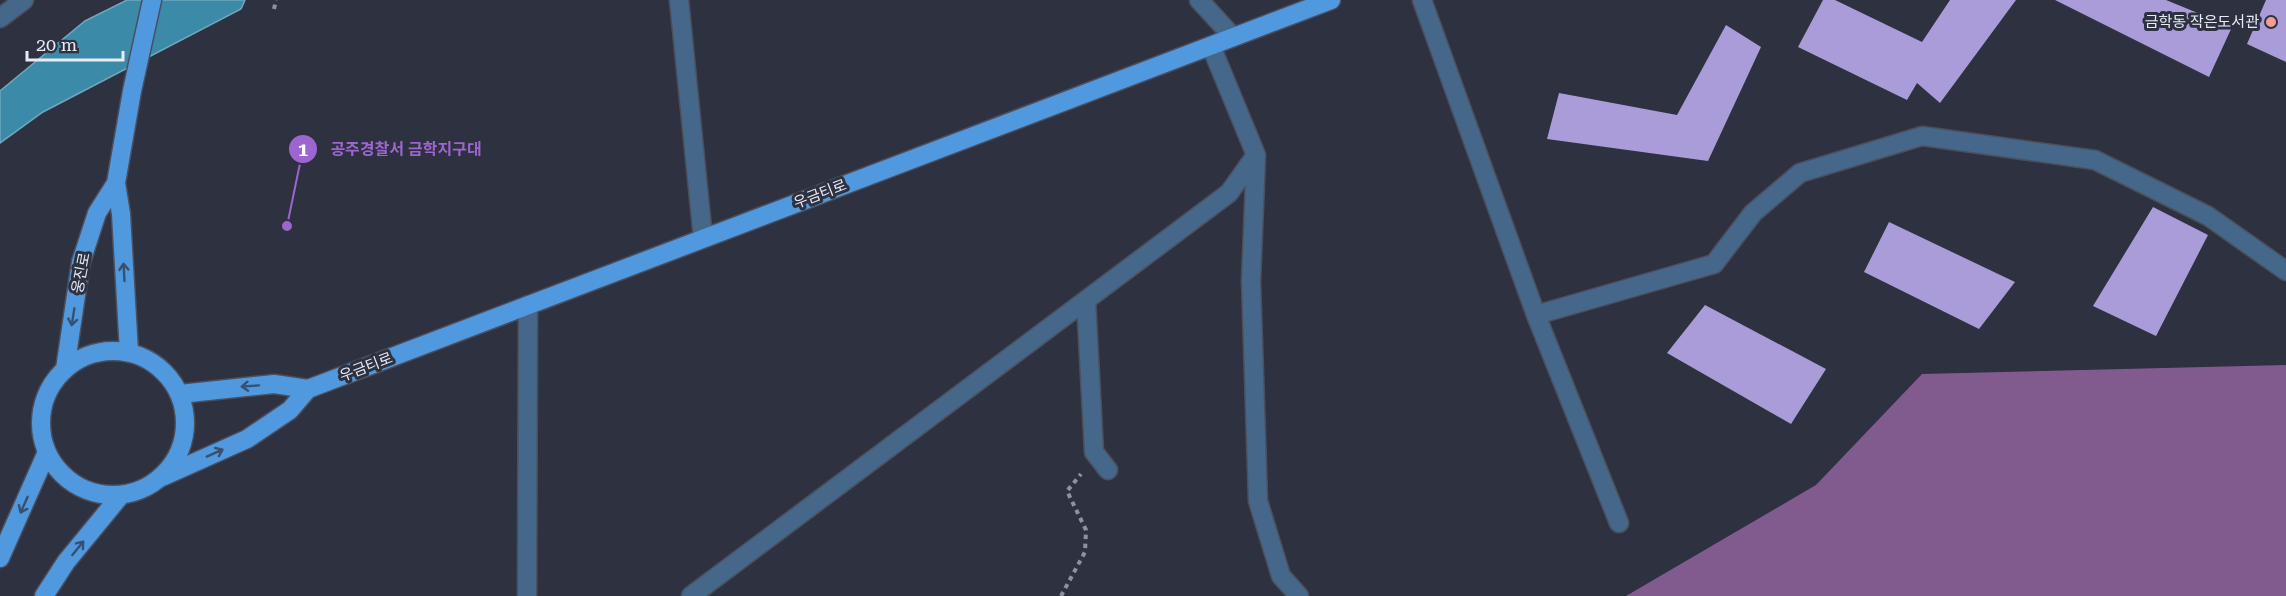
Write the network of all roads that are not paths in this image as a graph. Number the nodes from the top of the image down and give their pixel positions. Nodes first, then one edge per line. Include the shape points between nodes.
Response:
1 (24, 0) edge
2 (152, 0) edge
3 (679, 0) edge
4 (1199, 0) edge
5 (1331, 0) edge
6 (1422, 0) edge
7 (0, 18) edge
8 (1233, 37) junction
9 (1211, 46) junction
10 (1256, 155) junction
11 (116, 183) junction
12 (704, 238) junction
13 (2286, 271) edge
14 (1086, 300) junction
15 (528, 305) junction
16 (1536, 315) junction
17 (129, 352) junction
18 (65, 369) junction
19 (308, 389) junction
20 (180, 394) junction
21 (47, 452) junction
22 (1108, 470) dead end
23 (162, 477) junction
24 (121, 495) junction
25 (1619, 523) dead end
26 (0, 558) edge
27 (44, 596) edge
28 (527, 596) edge
29 (691, 596) edge
30 (1299, 596) edge

1 - 7 street
2 - 11 main road, 웅진로
3 - 12 street
4 - 8 street
5 - 8 main road, 우금티로
6 - 16 street
8 - 9 main road, 우금티로
9 - 10 street
9 - 12 main road, 우금티로
10 - 14 street via 1229,193
10 - 30 street via 1251,281 1258,501 1281,576
17 -> 11 main road, 웅진로
11 -> 18 main road, 웅진로 via 97,213 81,262
12 - 15 main road, 우금티로
13 - 16 street via 2208,216 2095,160 1922,136 1800,173 1753,213 1714,264
14 - 22 street via 1094,452
14 - 29 street
15 - 19 main road, 우금티로
15 - 28 street
16 - 25 street
17 - 18 main road via 106,351 84,357
17 - 20 main road via 150,360 168,375
18 - 21 main road via 50,386 42,407 41,430
19 -> 20 main road, 우금티로 via 274,384
23 -> 19 main road, 우금티로 via 247,439 290,410
20 - 23 main road via 186,416 185,438 177,460
21 - 24 main road via 59,471 77,486 98,494
21 -> 26 main road
23 - 24 main road via 143,489
27 -> 24 main road via 66,562

